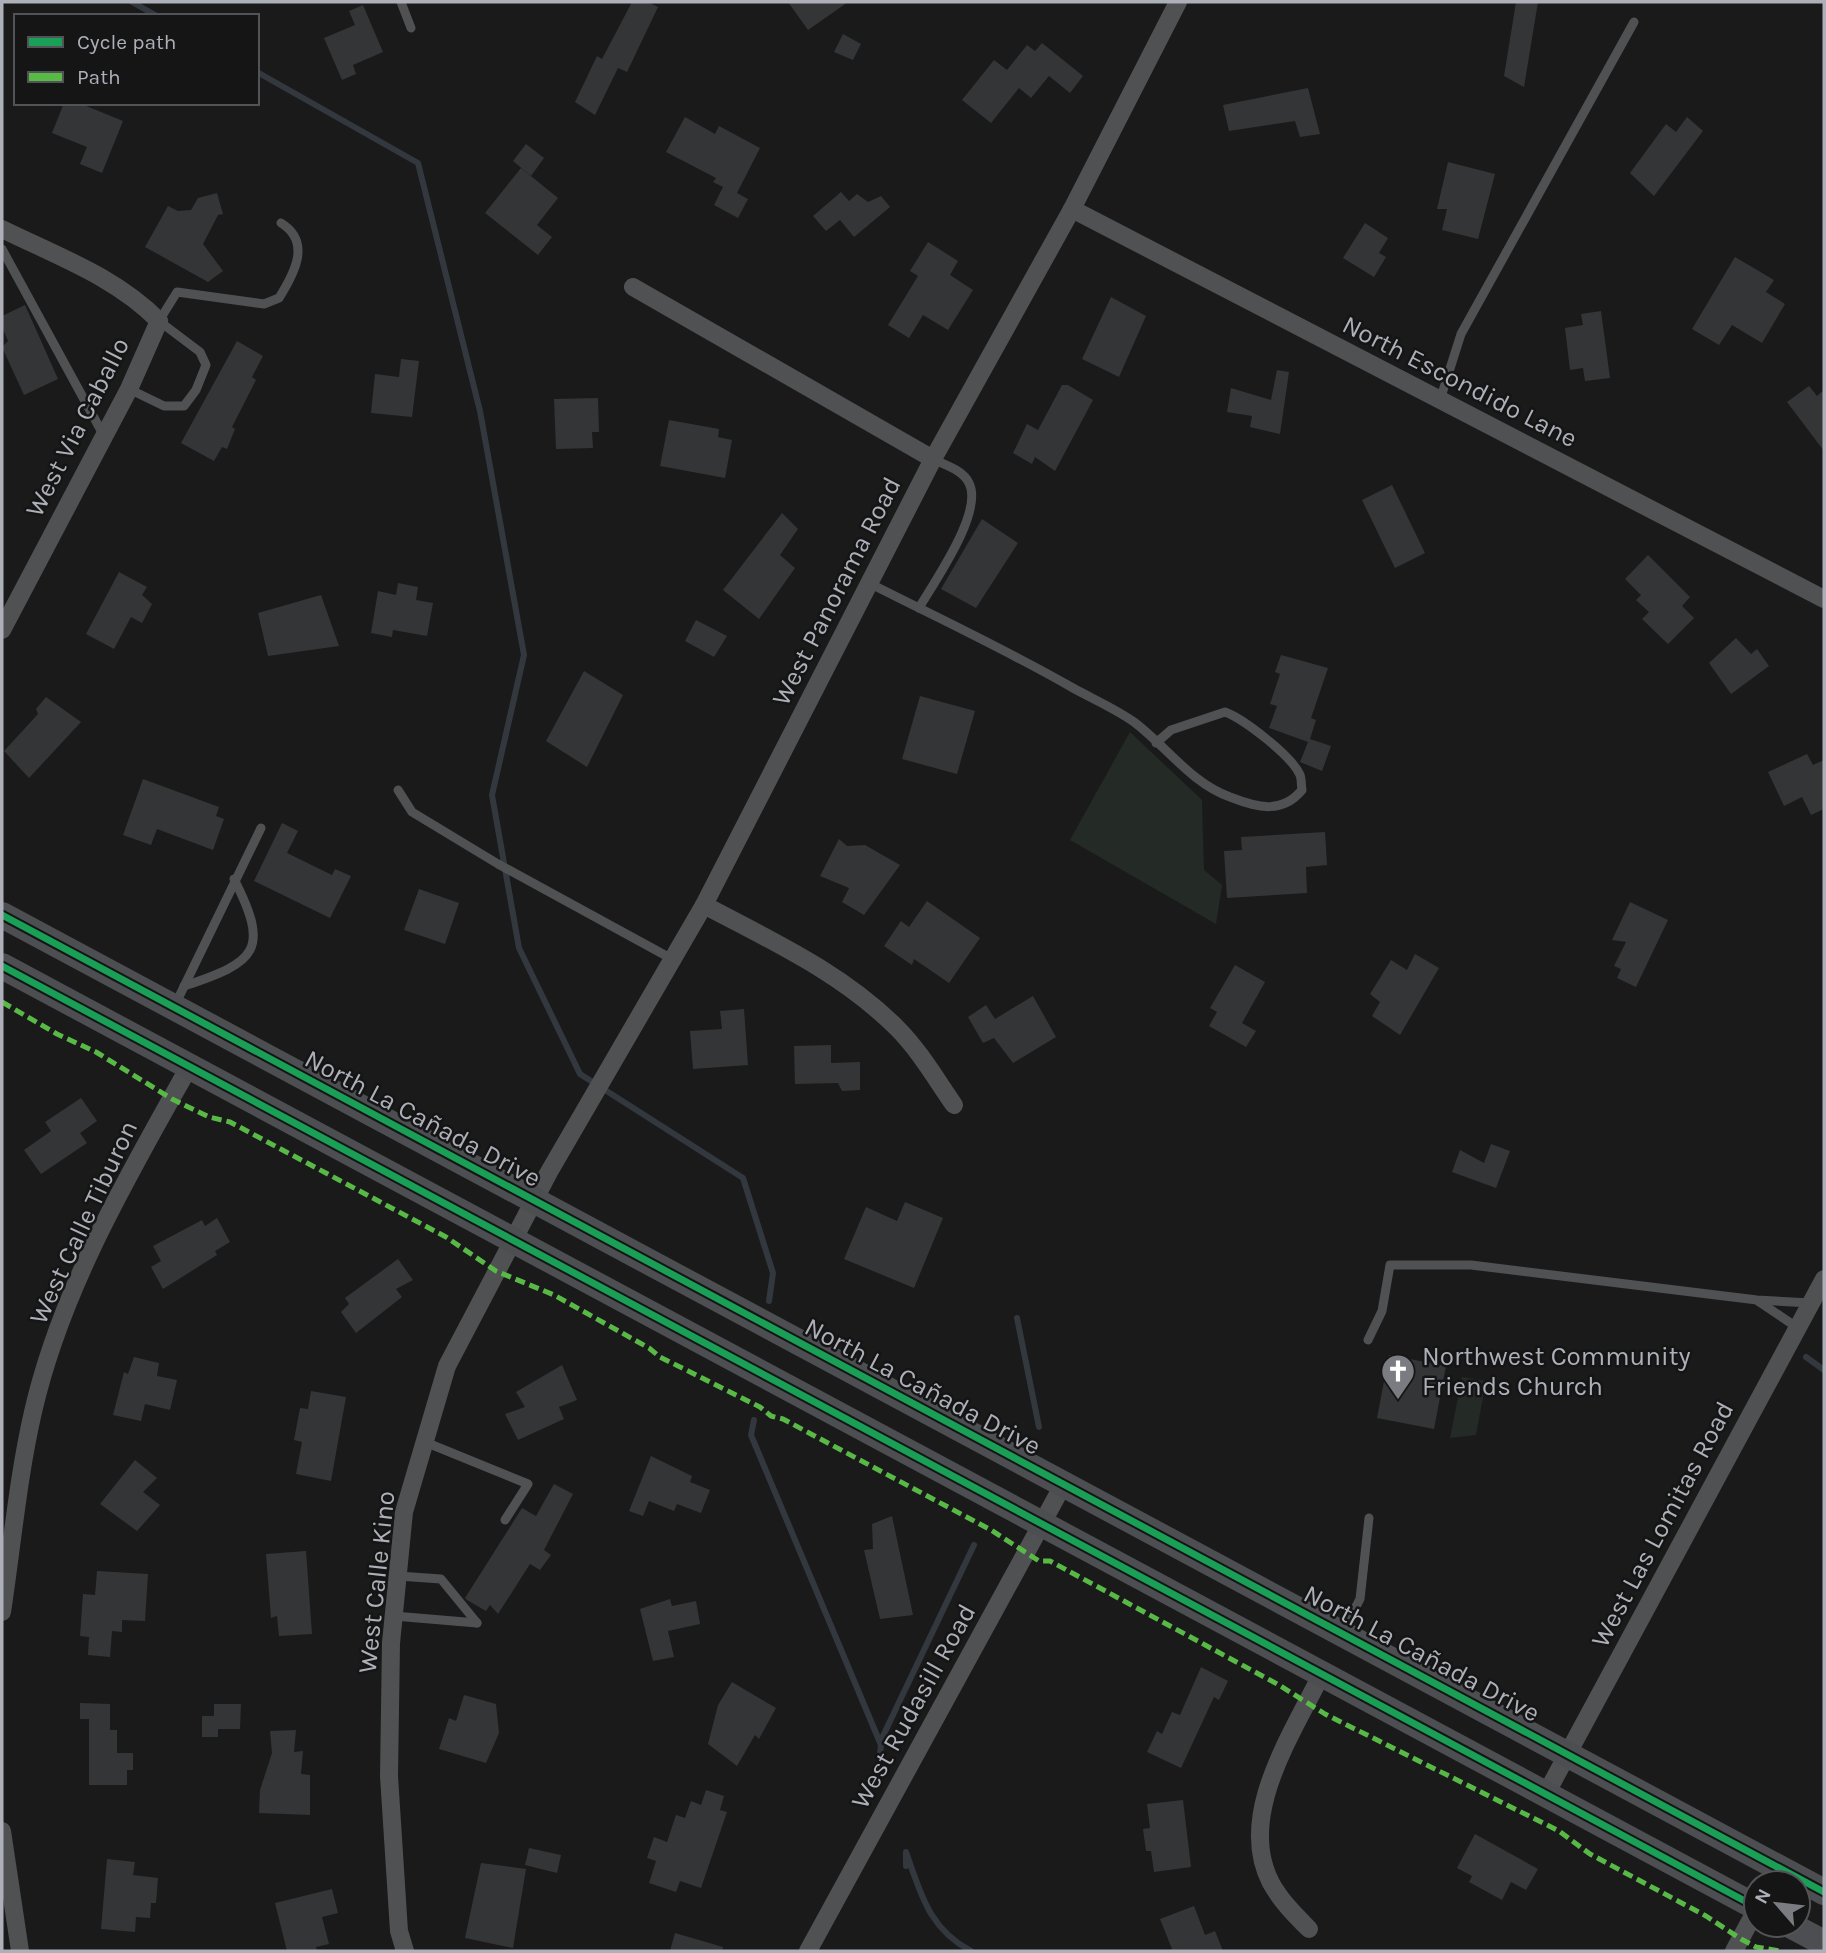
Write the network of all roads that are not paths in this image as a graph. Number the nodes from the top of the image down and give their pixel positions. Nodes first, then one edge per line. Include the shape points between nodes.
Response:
1 (401, 2) edge
2 (1178, 2) edge
3 (1634, 22) dead end
4 (411, 29) dead end
5 (1072, 209) junction
6 (281, 223) dead end
7 (2, 229) edge
8 (2, 249) edge
9 (633, 287) dead end
10 (159, 321) junction
11 (129, 389) junction
12 (1440, 400) junction
13 (104, 436) junction
14 (933, 459) junction
15 (869, 583) junction
16 (1824, 599) edge
17 (919, 608) junction
18 (2, 631) edge
19 (1156, 743) junction
20 (398, 790) dead end
21 (261, 828) dead end
22 (234, 880) junction
23 (704, 905) junction
24 (2, 915) edge
25 (672, 959) junction
26 (2, 966) edge
27 (179, 997) junction
28 (189, 1068) junction
29 (954, 1105) dead end
30 (534, 1201) junction
31 (512, 1240) junction
32 (1824, 1279) edge
33 (1756, 1300) junction
34 (1811, 1303) junction
35 (1798, 1328) junction
36 (1368, 1340) dead end
37 (425, 1442) junction
38 (1063, 1485) junction
39 (1369, 1518) dead end
40 (505, 1520) dead end
41 (1043, 1524) junction
42 (398, 1576) junction
43 (2, 1612) edge
44 (394, 1616) junction
45 (1342, 1634) junction
46 (1321, 1675) junction
47 (1567, 1754) junction
48 (1546, 1794) junction
49 (2, 1831) edge
50 (1824, 1892) edge
51 (1742, 1900) edge
52 (1309, 1929) dead end
53 (1742, 1935) edge
54 (20, 1951) edge
55 (405, 1951) edge
56 (808, 1951) edge
57 (1734, 1951) edge

1 - 4 lane
2 - 5 street, West Panorama Road
3 - 12 lane via 1461,334
5 - 12 street, North Escondido Lane
5 - 14 street, West Panorama Road
6 - 10 lane via 298,239 299,255 279,298 264,304 177,292
7 - 10 street via 103,278 136,298
8 - 13 lane
9 - 14 street
10 - 11 street, West Via Caballo
10 - 11 lane via 200,352 206,365 202,378 184,406 164,406
11 - 13 street, West Via Caballo
12 - 16 street, North Escondido Lane
13 - 18 street, West Via Caballo
14 - 15 street, West Panorama Road
14 - 17 lane via 962,474 973,492 965,525
15 - 17 lane
15 - 23 street, West Panorama Road
17 - 19 lane via 1122,715
19 - 19 lane via 1210,787 1243,802 1275,807 1291,803 1302,790 1300,774 1286,757 1225,712 1171,730
20 - 25 lane via 412,812 423,819
21 - 22 lane
22 - 27 lane
22 - 27 lane via 255,929 252,951
23 - 25 street, West Panorama Road
23 - 29 street via 815,964 863,996 899,1030
24 - 27 main road, North La Cañada Drive
25 - 30 street, West Panorama Road
26 - 28 main road
27 - 30 main road, North La Cañada Drive
28 - 31 main road
28 - 43 street, West Calle Tiburon via 105,1224 52,1349 33,1412
30 - 31 street, West Calle Kino
30 - 38 main road, North La Cañada Drive
31 - 37 street, West Calle Kino via 447,1366
31 - 41 main road
32 - 34 street, West Las Lomitas Road
33 - 34 lane
33 - 35 lane
33 - 36 lane via 1471,1265 1390,1265 1382,1311
34 - 35 street, West Las Lomitas Road
35 - 47 street, West Las Lomitas Road
37 - 40 lane via 528,1484
37 - 42 street, West Calle Kino via 404,1512
38 - 41 street, West Rudasill Road
38 - 45 main road, North La Cañada Drive
39 - 45 lane via 1360,1599
41 - 46 main road
41 - 56 street, West Rudasill Road
42 - 44 street, West Calle Kino
42 - 44 lane via 441,1579 477,1623
44 - 55 street, West Calle Kino via 389,1776 399,1931
45 - 47 main road, North La Cañada Drive
46 - 48 main road
46 - 52 street via 1273,1776 1261,1814 1261,1851 1270,1881 1283,1903
47 - 48 street, West Las Lomitas Road
47 - 50 main road, North La Cañada Drive
48 - 51 main road
49 - 54 street
53 - 57 street

